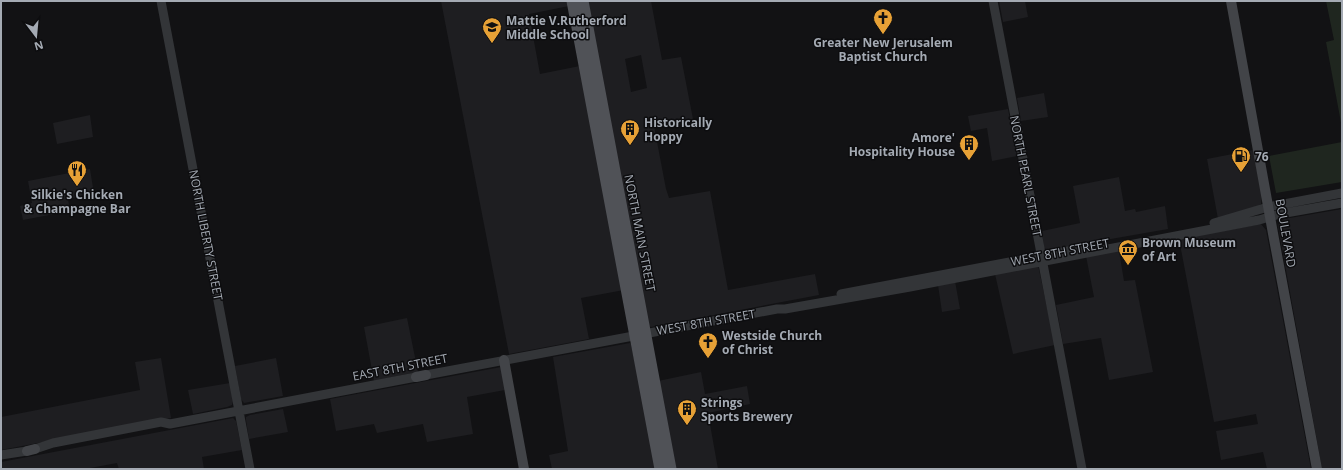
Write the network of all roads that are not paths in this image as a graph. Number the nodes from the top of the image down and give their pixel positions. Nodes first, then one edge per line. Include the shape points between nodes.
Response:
1 (161, 1) edge
2 (572, 1) edge
3 (583, 1) edge
4 (993, 1) edge
5 (1231, 1) edge
6 (1342, 193) edge
7 (1342, 203) edge
8 (1269, 212) junction
9 (1042, 259) junction
10 (640, 334) junction
11 (504, 360) junction
12 (426, 375) joint
13 (416, 377) joint
14 (239, 410) junction
15 (1, 455) edge
16 (250, 469) edge
17 (524, 469) edge
18 (660, 469) edge
19 (671, 469) edge
20 (1082, 469) edge
21 (1317, 469) edge

1 - 14 street, NORTH LIBERTY STREET
2 - 10 main road, NORTH MAIN STREET
3 - 10 main road, NORTH MAIN STREET
4 - 9 street, NORTH PEARL STREET
5 - 8 main road, BOULEVARD
6 - 8 street, WEST 8TH STREET
7 - 8 street, WEST 8TH STREET
8 - 9 street, WEST 8TH STREET
8 - 21 main road, BOULEVARD
9 - 10 street, WEST 8TH STREET via 855,291 778,309
9 - 20 street, NORTH PEARL STREET
10 - 11 street, EAST 8TH STREET
10 - 18 main road, NORTH MAIN STREET
10 - 19 main road, NORTH MAIN STREET
11 - 12 street, EAST 8TH STREET
11 - 17 main road
12 - 13 main road, EAST 8TH STREET
13 - 14 street, EAST 8TH STREET
14 - 15 street, EAST 8TH STREET via 170,424 162,429 53,449
14 - 16 street, NORTH LIBERTY STREET

